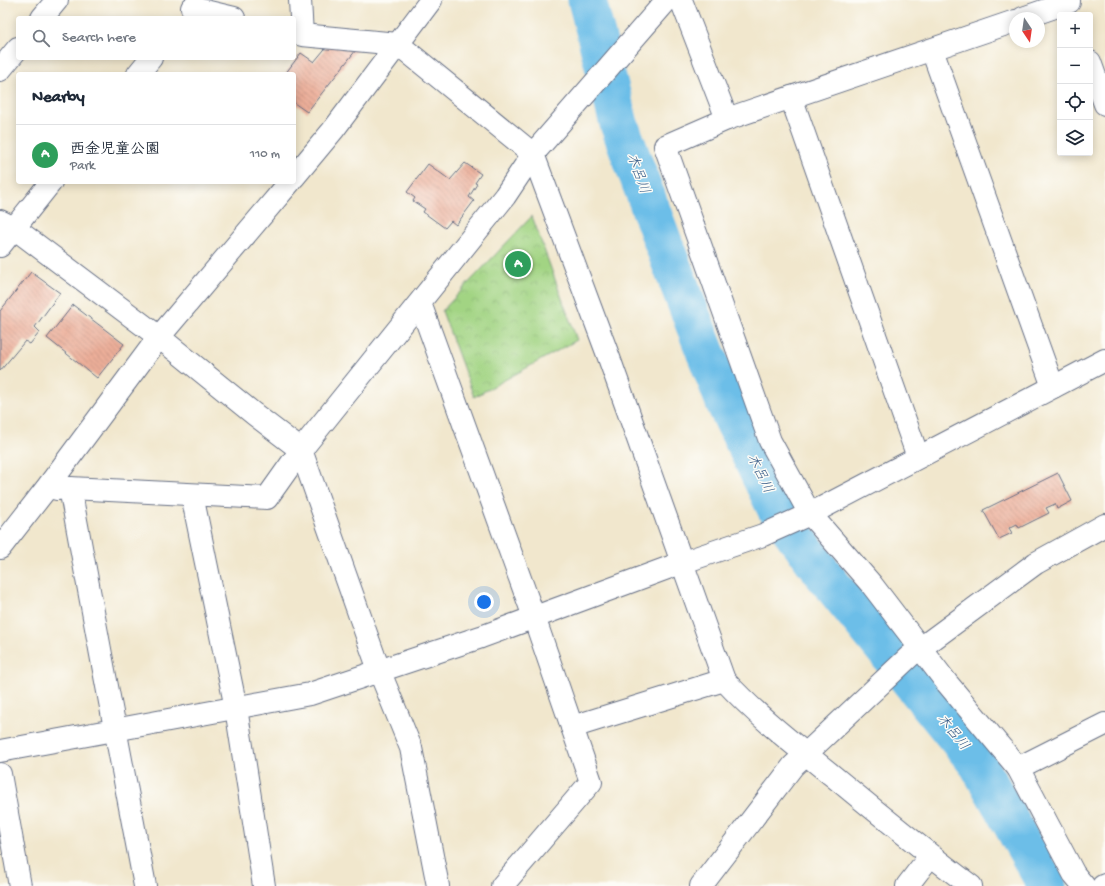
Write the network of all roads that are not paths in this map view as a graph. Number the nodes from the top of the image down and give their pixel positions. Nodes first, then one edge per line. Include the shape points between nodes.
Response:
1 (57, 0) edge
2 (300, 0) edge
3 (431, 0) edge
4 (667, 0) edge
5 (681, 0) edge
6 (1070, 6) edge
7 (186, 9) edge
8 (1045, 12) edge
9 (44, 16) edge
10 (223, 16) edge
11 (1009, 23) edge
12 (298, 34) edge
13 (398, 44) junction
14 (16, 50) edge
15 (932, 50) junction
16 (149, 60) edge
17 (0, 70) edge
18 (1093, 70) edge
19 (140, 72) edge
20 (791, 97) junction
21 (1105, 104) edge
22 (727, 119) junction
23 (533, 154) junction
24 (296, 175) edge
25 (49, 184) edge
26 (288, 184) edge
27 (7, 225) edge
28 (0, 246) edge
29 (420, 303) junction
30 (159, 338) junction
31 (1105, 360) edge
32 (1053, 387) junction
33 (301, 450) junction
34 (918, 457) junction
35 (70, 488) junction
36 (46, 489) junction
37 (192, 494) junction
38 (805, 517) junction
39 (1105, 525) edge
40 (0, 548) edge
41 (681, 563) junction
42 (534, 617) junction
43 (916, 652) junction
44 (378, 670) junction
45 (724, 680) junction
46 (236, 708) junction
47 (1105, 724) edge
48 (572, 726) junction
49 (116, 730) junction
50 (0, 751) edge
51 (806, 754) junction
52 (1018, 768) junction
53 (0, 774) edge
54 (930, 856) junction
55 (20, 886) edge
56 (145, 886) edge
57 (264, 886) edge
58 (438, 886) edge
59 (502, 886) edge
60 (701, 886) edge
61 (907, 886) edge
62 (971, 886) edge
63 (1084, 886) edge

1 - 9 street
2 - 12 street
3 - 13 street
4 - 23 street
5 - 22 street
6 - 8 street
7 - 10 street
11 - 15 street
12 - 13 street
13 - 23 street
13 - 24 street
14 - 17 street
15 - 20 street
15 - 32 street
16 - 19 street
18 - 21 street
20 - 22 street
20 - 34 street
22 - 38 street via 665,146 770,441
23 - 29 street via 505,196
23 - 41 street via 608,355
25 - 27 street
26 - 30 street
27 - 28 street
27 - 30 street
29 - 33 street
29 - 42 street
30 - 33 street
30 - 36 street
31 - 32 street
32 - 34 street
33 - 37 street via 267,498
33 - 44 street
34 - 38 street
35 - 36 street
35 - 37 street
35 - 49 street
36 - 40 street
37 - 46 street
38 - 41 street via 763,535
38 - 43 street via 872,585
39 - 43 street via 1036,563
41 - 42 street
41 - 45 street
42 - 44 street
42 - 48 street
43 - 51 street
43 - 52 street via 947,683
44 - 46 street via 310,694
44 - 58 street via 411,748
45 - 48 street
45 - 51 street via 745,703
46 - 49 street
46 - 57 street
47 - 52 street
48 - 59 street via 591,782
49 - 50 street
49 - 56 street
51 - 54 street
51 - 60 street via 793,766
52 - 63 street via 1074,874
53 - 55 street
54 - 61 street
54 - 62 street

